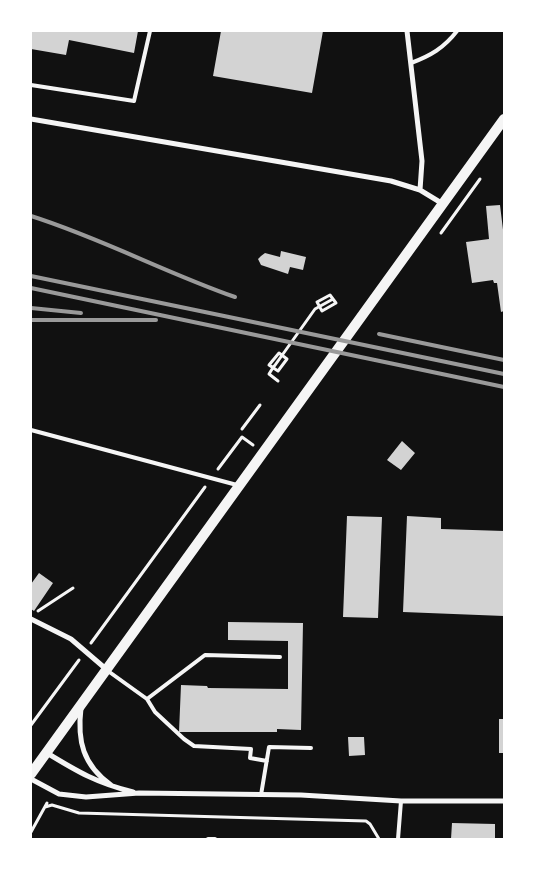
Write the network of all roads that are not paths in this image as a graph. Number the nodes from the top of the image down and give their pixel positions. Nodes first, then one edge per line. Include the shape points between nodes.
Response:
1 (150, 31) edge
2 (407, 31) edge
3 (457, 31) edge
4 (411, 63) junction
5 (31, 85) edge
6 (31, 119) edge
7 (504, 119) edge
8 (420, 190) junction
9 (443, 204) junction
10 (31, 430) edge
11 (240, 486) junction
12 (31, 619) edge
13 (280, 657) dead end
14 (106, 670) junction
15 (147, 699) junction
16 (81, 705) junction
17 (311, 748) dead end
18 (47, 753) junction
19 (267, 762) junction
20 (31, 774) edge
21 (31, 780) edge
22 (116, 788) junction
23 (139, 793) junction
24 (261, 794) junction
25 (401, 801) junction
26 (504, 801) edge
27 (208, 839) edge
28 (215, 839) edge
29 (398, 839) edge

1 - 5 lane via 134,102
2 - 4 street
3 - 4 lane via 434,53
4 - 8 street via 422,161
6 - 8 street via 391,181
7 - 9 main road
8 - 9 street
9 - 11 main road
10 - 11 lane
11 - 14 main road
12 - 14 street via 71,638
13 - 15 lane via 205,655
14 - 15 lane
14 - 16 main road
15 - 19 lane via 154,712 194,746 251,749 250,758
16 - 18 main road
16 - 22 street via 80,742 85,757 102,778
17 - 19 lane via 269,747
18 - 20 main road
18 - 22 street via 85,776
19 - 24 lane
21 - 23 street via 54,792 74,796
22 - 23 street
23 - 24 street
24 - 25 street
25 - 26 street
25 - 29 lane
27 - 28 lane

